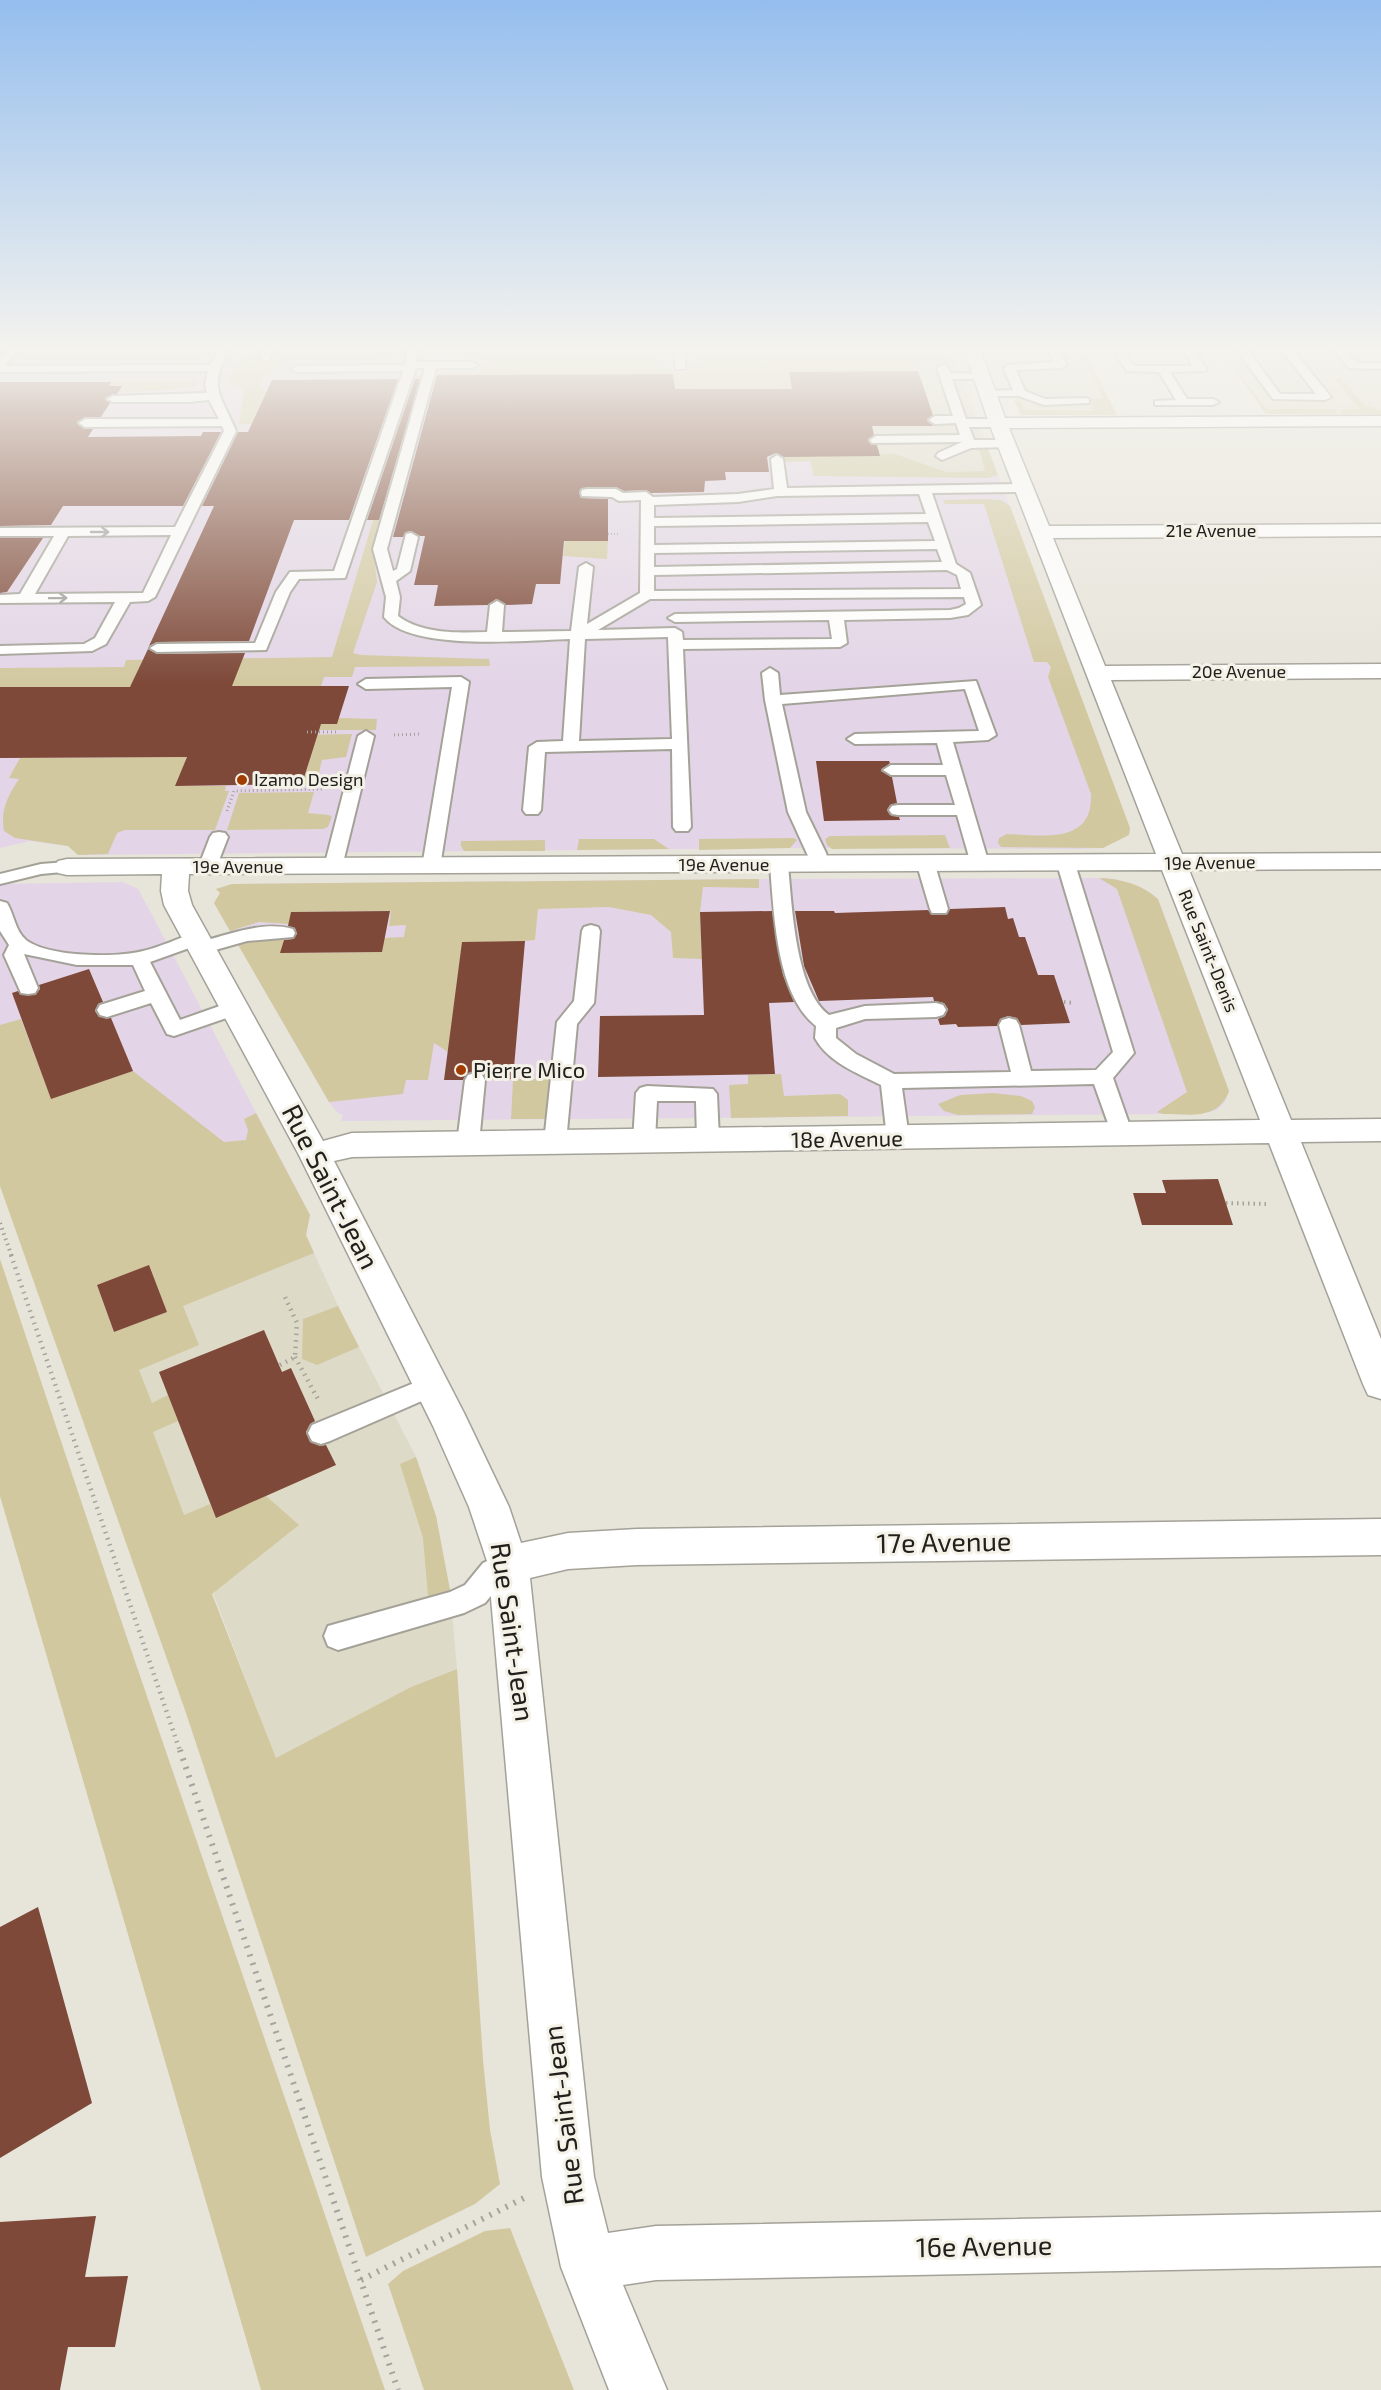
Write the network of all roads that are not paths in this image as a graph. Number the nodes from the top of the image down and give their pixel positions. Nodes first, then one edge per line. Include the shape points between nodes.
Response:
1 (215, 461) edge
2 (378, 461) edge
3 (405, 461) edge
4 (777, 461) edge
5 (1013, 461) edge
6 (1024, 488) junction
7 (924, 490) junction
8 (781, 492) junction
9 (587, 493) dead end
10 (648, 501) junction
11 (934, 518) junction
12 (648, 522) junction
13 (1381, 530) edge
14 (180, 531) junction
15 (0, 532) edge
16 (63, 532) junction
17 (1041, 532) junction
18 (411, 537) dead end
19 (943, 545) junction
20 (647, 549) junction
21 (950, 566) junction
22 (586, 567) dead end
23 (647, 571) junction
24 (388, 579) junction
25 (970, 593) junction
26 (647, 595) junction
27 (674, 595) junction
28 (125, 597) junction
29 (0, 599) edge
30 (25, 599) junction
31 (497, 605) dead end
32 (836, 616) junction
33 (675, 632) junction
34 (578, 635) junction
35 (494, 636) junction
36 (157, 648) dead end
37 (0, 650) edge
38 (1381, 671) edge
39 (770, 673) dead end
40 (1097, 673) junction
41 (366, 684) dead end
42 (772, 700) junction
43 (366, 736) road end
44 (944, 738) junction
45 (855, 739) dead end
46 (680, 744) junction
47 (572, 746) junction
48 (891, 770) dead end
49 (953, 770) junction
50 (532, 810) dead end
51 (898, 810) dead end
52 (965, 810) junction
53 (682, 827) dead end
54 (219, 837) dead end
55 (1381, 861) edge
56 (1173, 863) junction
57 (980, 864) junction
58 (1066, 864) junction
59 (779, 865) junction
60 (819, 865) junction
61 (926, 865) junction
62 (67, 867) joint
63 (333, 867) junction
64 (431, 867) junction
65 (192, 868) junction
66 (0, 879) edge
67 (939, 909) dead end
68 (2, 917) edge
69 (591, 932) dead end
70 (286, 933) dead end
71 (19, 944) junction
72 (199, 944) junction
73 (139, 958) junction
74 (28, 988) dead end
75 (157, 994) junction
76 (234, 1008) junction
77 (107, 1010) dead end
78 (936, 1010) dead end
79 (827, 1024) junction
80 (1009, 1025) dead end
81 (1102, 1077) junction
82 (1023, 1079) junction
83 (476, 1080) dead end
84 (891, 1081) junction
85 (1381, 1130) edge
86 (1282, 1132) junction
87 (1122, 1135) junction
88 (898, 1138) junction
89 (708, 1140) junction
90 (644, 1141) junction
91 (555, 1142) junction
92 (468, 1143) junction
93 (315, 1155) junction
94 (1381, 1384) edge
95 (431, 1386) junction
96 (327, 1430) road end
97 (1381, 1537) edge
98 (508, 1563) junction
99 (338, 1636) dead end
100 (1381, 2239) edge
101 (588, 2267) junction
102 (638, 2390) edge

1 - 14 lane
2 - 36 lane via 340,574 295,575 283,592 261,647
3 - 24 lane via 380,549
4 - 8 lane
5 - 6 street, Rue Saint-Denis
6 - 7 lane
6 - 17 street, Rue Saint-Denis
7 - 8 lane
7 - 11 lane
8 - 10 lane via 738,498
9 - 10 lane via 646,496
10 - 12 lane
11 - 12 lane
11 - 19 lane
12 - 20 lane
13 - 17 street, 21e Avenue
16 -> 14 lane
14 - 28 lane via 148,597
15 - 16 lane
16 - 30 lane
17 - 40 street, Rue Saint-Denis
18 - 24 lane via 403,571
19 - 20 lane
19 - 21 lane
20 - 23 lane
21 - 23 lane
21 - 25 lane via 963,573
22 - 34 lane
23 - 26 lane
24 - 35 lane via 393,597 390,612 396,621 444,636
25 - 27 lane
25 - 32 lane via 974,605 963,612
26 - 27 lane
26 - 34 lane
27 - 33 lane
30 -> 28 lane
28 - 37 lane via 96,646
29 - 30 lane
31 - 35 lane
32 - 33 lane
32 - 33 lane via 840,643
33 - 34 lane
33 - 46 lane
34 - 35 lane
34 - 47 lane
38 - 40 street, 20e Avenue
39 - 42 lane
40 - 56 street, Rue Saint-Denis
41 - 64 lane via 461,682
42 - 44 lane via 971,684 988,735
42 - 60 lane via 797,812
43 - 63 lane
44 - 45 lane
44 - 49 lane
46 - 47 lane
46 - 53 lane
47 - 50 lane via 537,747
48 - 49 lane
49 - 52 lane
51 - 52 lane
52 - 57 lane
54 - 65 lane
55 - 56 street, 19e Avenue
56 - 58 street, 19e Avenue
56 - 86 street, Rue Saint-Denis
57 - 58 street, 19e Avenue
57 - 61 street, 19e Avenue
58 - 81 lane via 1124,1053
59 - 60 street, 19e Avenue
59 - 64 street, 19e Avenue
59 - 79 lane via 783,911 798,985 812,1012
60 - 61 street, 19e Avenue
61 - 67 lane
62 - 65 street, 19e Avenue
62 - 66 lane
63 - 64 street, 19e Avenue
63 - 65 street, 19e Avenue
65 - 72 street, Rue Saint-Jean via 173,881 174,894
68 - 71 lane
69 - 91 lane via 584,1003 567,1022
70 - 72 lane via 246,935
71 - 73 lane via 57,957
71 - 74 lane via 14,955
72 - 73 lane
72 - 76 street, Rue Saint-Jean
73 - 75 lane
75 - 76 lane via 174,1029
75 - 77 lane
76 - 93 street, Rue Saint-Jean
78 - 79 lane via 855,1014
79 - 84 lane via 824,1034 828,1043
80 - 82 lane
81 - 82 lane
81 - 87 lane
82 - 84 lane
83 - 92 lane
84 - 88 lane
85 - 86 street, 18e Avenue
86 - 87 street, 18e Avenue
86 - 94 street, Rue Saint-Denis
87 - 88 street, 18e Avenue
88 - 89 street, 18e Avenue
89 - 90 street, 18e Avenue
89 - 90 lane via 706,1094 687,1085 646,1093
90 - 91 street, 18e Avenue
91 - 92 street, 18e Avenue
92 - 93 street, 18e Avenue via 352,1145
93 - 95 street, Rue Saint-Jean
95 - 96 lane
95 - 98 street, Rue Saint-Jean via 473,1470
97 - 98 street, 17e Avenue via 638,1547 568,1551
98 - 99 lane via 493,1572 475,1594 454,1604
98 - 101 street, Rue Saint-Jean via 568,2177
100 - 101 street, 16e Avenue via 656,2253
101 - 102 street, Rue Saint-Jean

